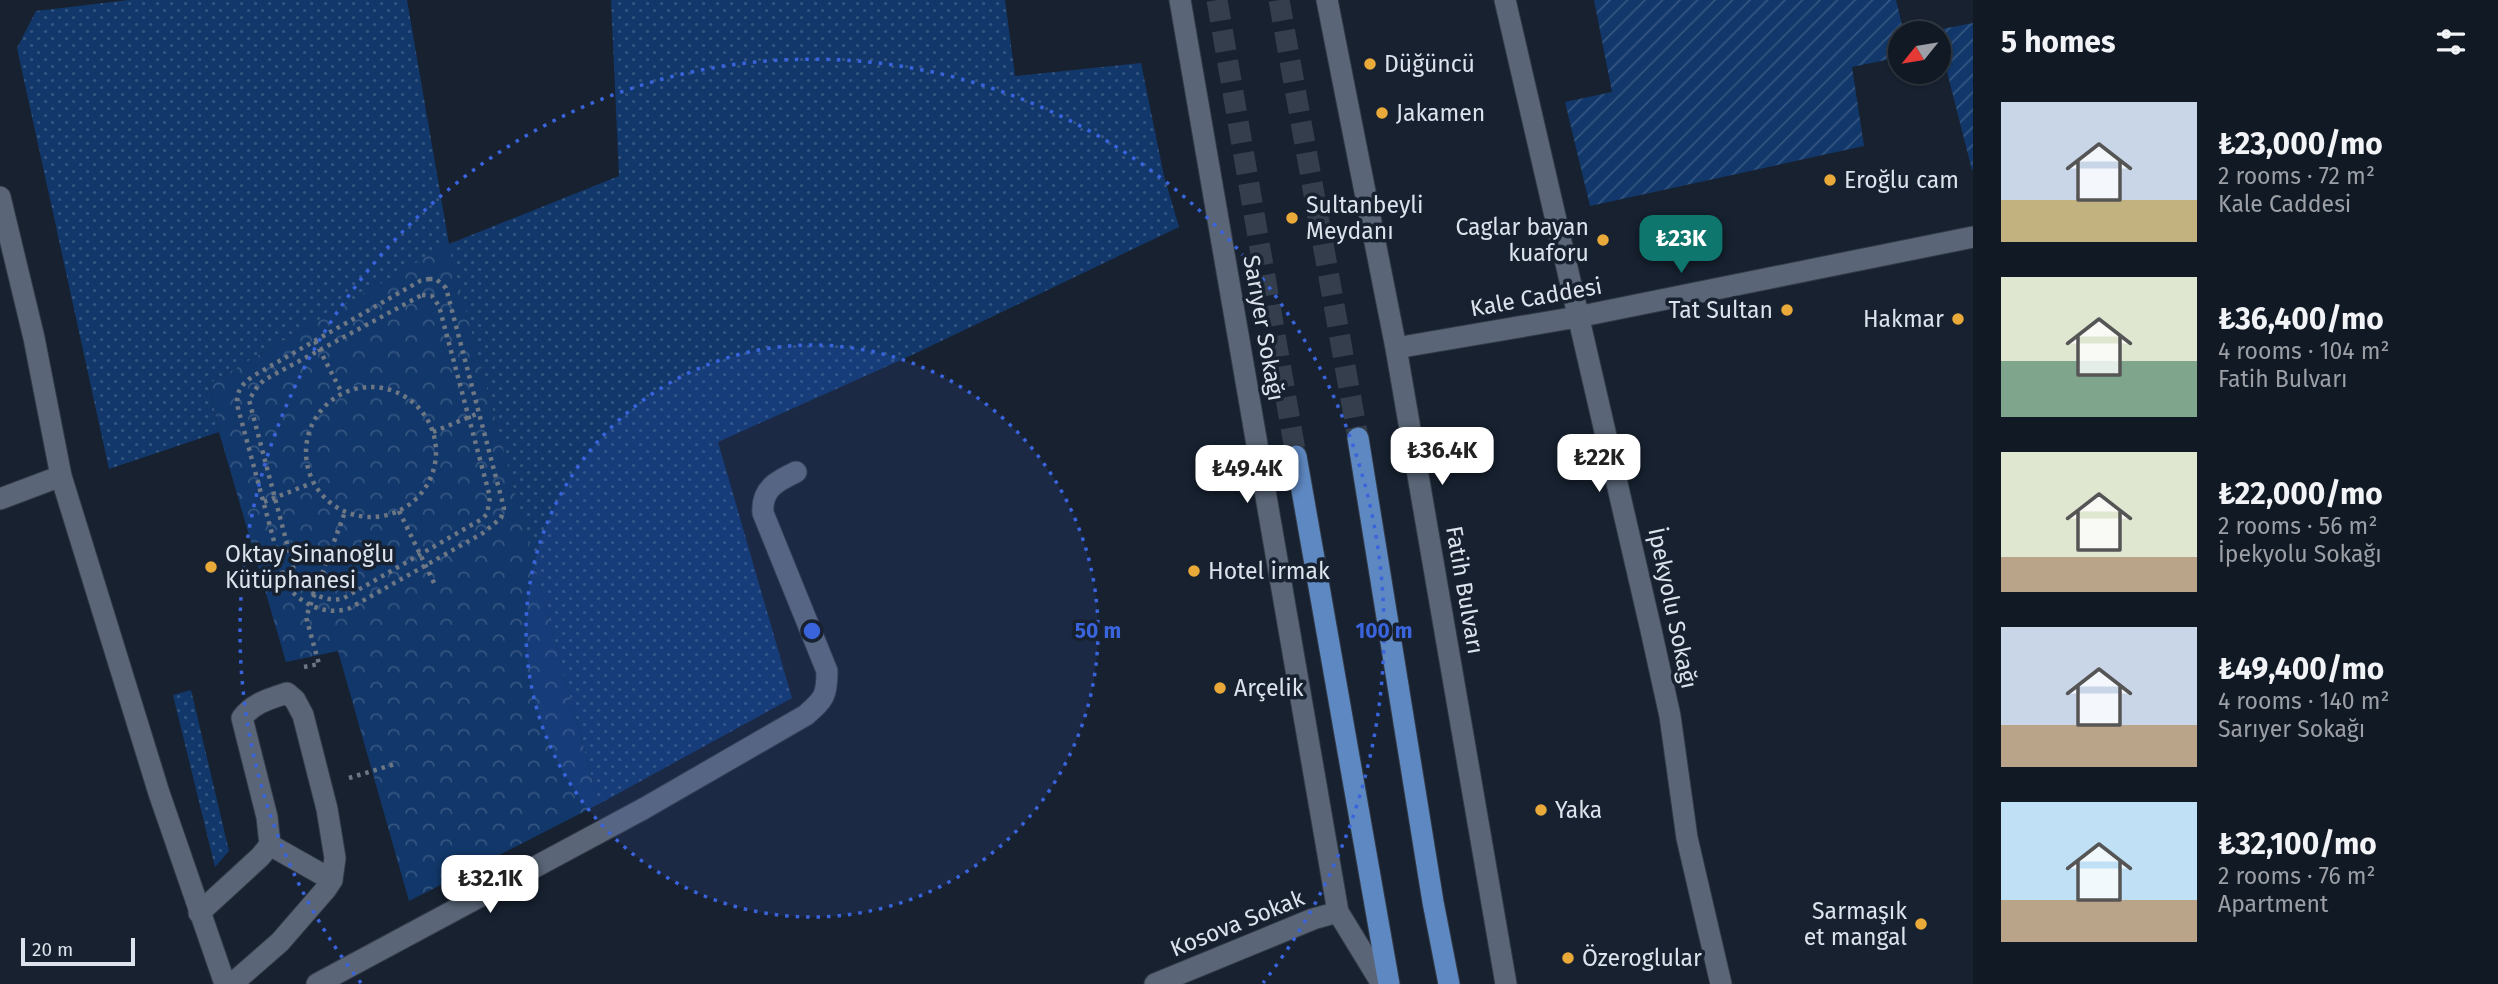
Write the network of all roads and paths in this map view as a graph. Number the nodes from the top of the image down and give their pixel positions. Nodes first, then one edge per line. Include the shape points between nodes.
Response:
1 (1180, 0) edge
2 (1327, 0) edge
3 (1505, 0) edge
4 (0, 197) edge
5 (1973, 236) edge
6 (1577, 317) junction
7 (315, 341) junction
8 (1396, 348) junction
9 (320, 350) junction
10 (342, 393) junction
11 (479, 413) junction
12 (468, 418) junction
13 (433, 432) junction
14 (1358, 438) tunnel mouth
15 (1296, 456) tunnel mouth
16 (796, 472) dead end
17 (61, 476) junction
18 (312, 483) junction
19 (274, 498) junction
20 (0, 499) edge
21 (264, 502) junction
22 (399, 511) junction
23 (345, 512) junction
24 (420, 555) junction
25 (425, 565) junction
26 (436, 587) dead end
27 (314, 594) junction
28 (310, 603) junction
29 (287, 693) junction
30 (395, 764) dead end
31 (321, 786) junction
32 (270, 845) junction
33 (332, 880) junction
34 (1338, 912) junction
35 (199, 913) junction
36 (225, 984) edge
37 (232, 984) edge
38 (317, 984) edge
39 (1155, 984) edge
40 (1382, 984) edge
41 (1389, 984) edge
42 (1449, 984) edge
43 (1506, 984) edge
44 (1721, 984) edge

1 - 34 street, Sarıyer Sokağı
2 - 8 street, Fatih Bulvarı
3 - 6 street, İpekyolu Sokağı
4 - 17 street
5 - 6 street, Kale Caddesi
6 - 8 street, Kale Caddesi
6 - 44 street, İpekyolu Sokağı via 1670,716 1687,838
7 - 9 path
7 - 11 path via 420,281 436,279 446,288
7 - 21 path via 244,382 237,394
8 - 43 street, Fatih Bulvarı
9 - 10 path
9 - 12 path via 422,295 432,296 439,306
9 - 19 path via 264,380 249,400
10 - 13 path via 384,388 404,396 421,410
10 - 18 path via 324,405 312,422 306,443
11 - 12 path
11 - 25 path via 504,508 483,533
12 - 13 path
12 - 24 path via 490,497 487,514
13 - 22 path via 434,471 424,491
14 - 42 main road
15 - 41 main road
16 - 38 street via 771,486 763,513 827,671 823,700 806,715 643,809
17 - 20 street
17 - 35 street
18 - 19 path
18 - 23 path via 327,502
19 - 21 path
19 - 27 path via 295,574
21 - 28 path via 285,582 298,598
22 - 23 path via 368,518
22 - 24 path
23 - 27 path
24 - 25 path
24 - 27 path via 344,598
25 - 26 path
25 - 28 path via 341,611
27 - 28 path
28 - 29 path via 306,617 319,664 282,675
29 - 31 street via 303,715
29 - 32 street via 249,709 242,718
30 - 31 path
31 - 33 street via 335,858
32 - 33 street
32 - 35 street
33 - 37 street via 280,942
34 - 39 street, Kosova Sokak
34 - 40 street, Sarıyer Sokağı
35 - 36 street

